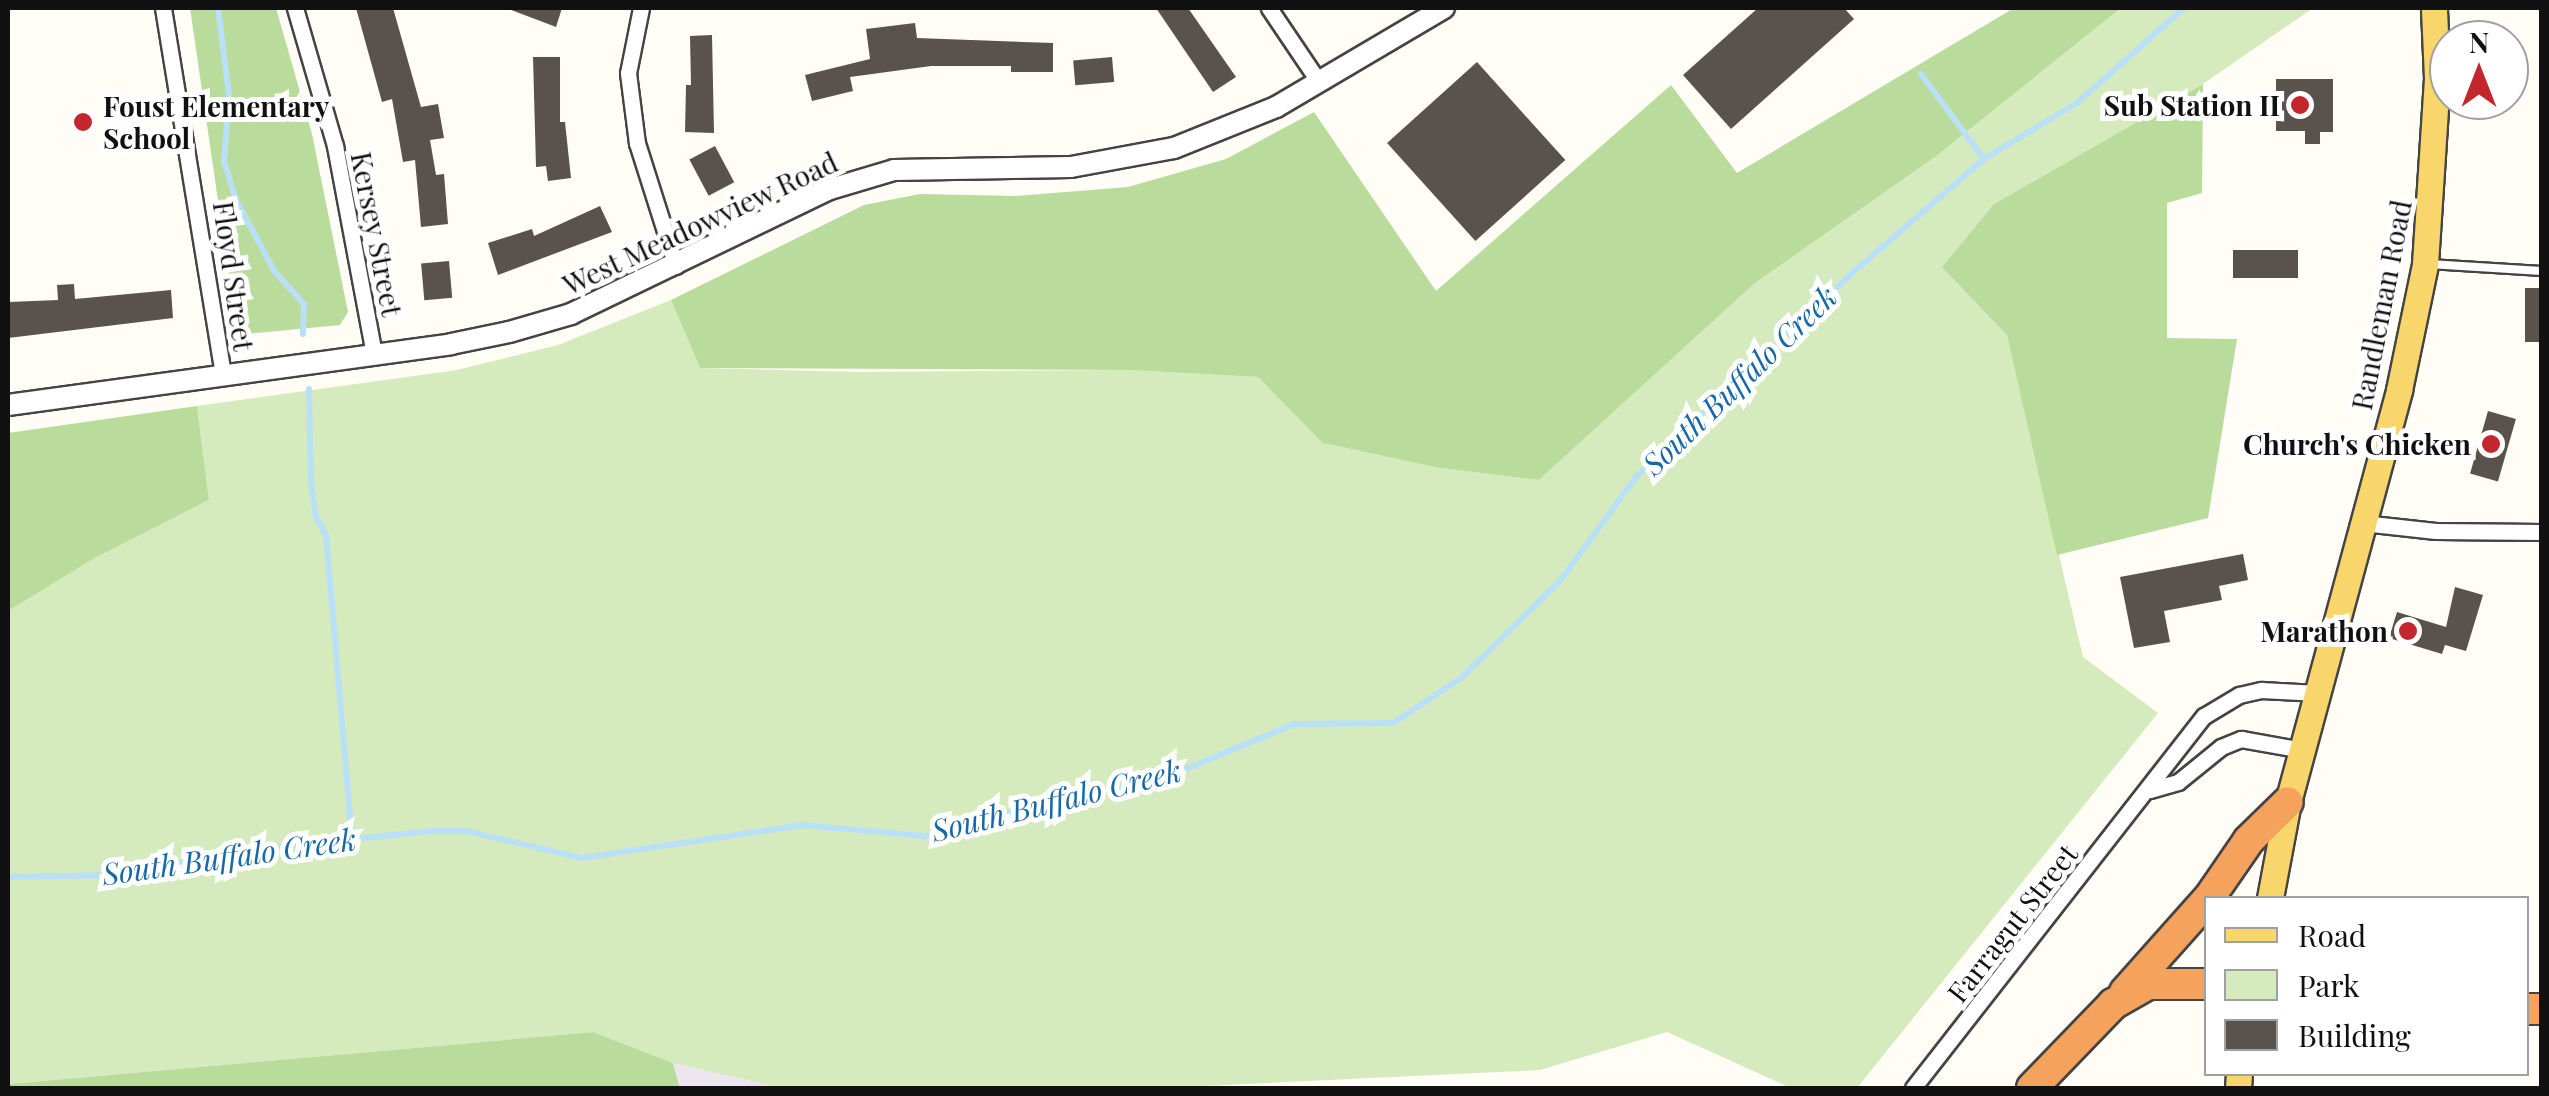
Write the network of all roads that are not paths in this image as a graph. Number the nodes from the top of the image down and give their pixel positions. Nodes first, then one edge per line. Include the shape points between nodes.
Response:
1 (163, 8) edge
2 (296, 8) edge
3 (641, 8) edge
4 (1269, 8) edge
5 (1444, 8) edge
6 (2434, 8) edge
7 (1319, 82) junction
8 (2424, 264) junction
9 (676, 266) junction
10 (2542, 271) edge
11 (374, 354) junction
12 (223, 375) junction
13 (8, 404) edge
14 (2363, 522) junction
15 (2542, 532) edge
16 (2318, 692) junction
17 (2302, 750) junction
18 (2150, 790) junction
19 (2288, 802) junction
20 (2211, 896) edge
21 (2270, 896) edge
22 (2204, 904) edge
23 (2204, 984) edge
24 (2113, 1004) junction
25 (1913, 1088) edge
26 (2032, 1088) edge

1 - 12 street, Floyd Street
2 - 11 street, Kersey Street via 335,146
3 - 9 street via 628,73 636,143
4 - 7 street
5 - 7 street, West Meadowview Road
6 - 8 main road, Randleman Road via 2434,148
7 - 9 street, West Meadowview Road via 1243,123 1133,159 1048,168 931,167 858,180
8 - 10 lane
8 - 14 main road, Randleman Road
9 - 11 street, West Meadowview Road via 571,314 451,344
11 - 12 street, West Meadowview Road
12 - 13 street, West Meadowview Road
14 - 15 street
14 - 16 main road, Randleman Road
16 - 17 main road, Randleman Road
16 - 18 street, Farragut Street via 2261,690 2220,704
17 - 18 street, Farragut Street via 2241,740 2221,747 2178,782
17 - 19 main road, Randleman Road
18 - 25 street, Farragut Street
19 - 20 highway via 2249,840
19 - 21 main road, Randleman Road
22 - 24 highway
23 - 24 highway via 2148,984
24 - 26 highway

